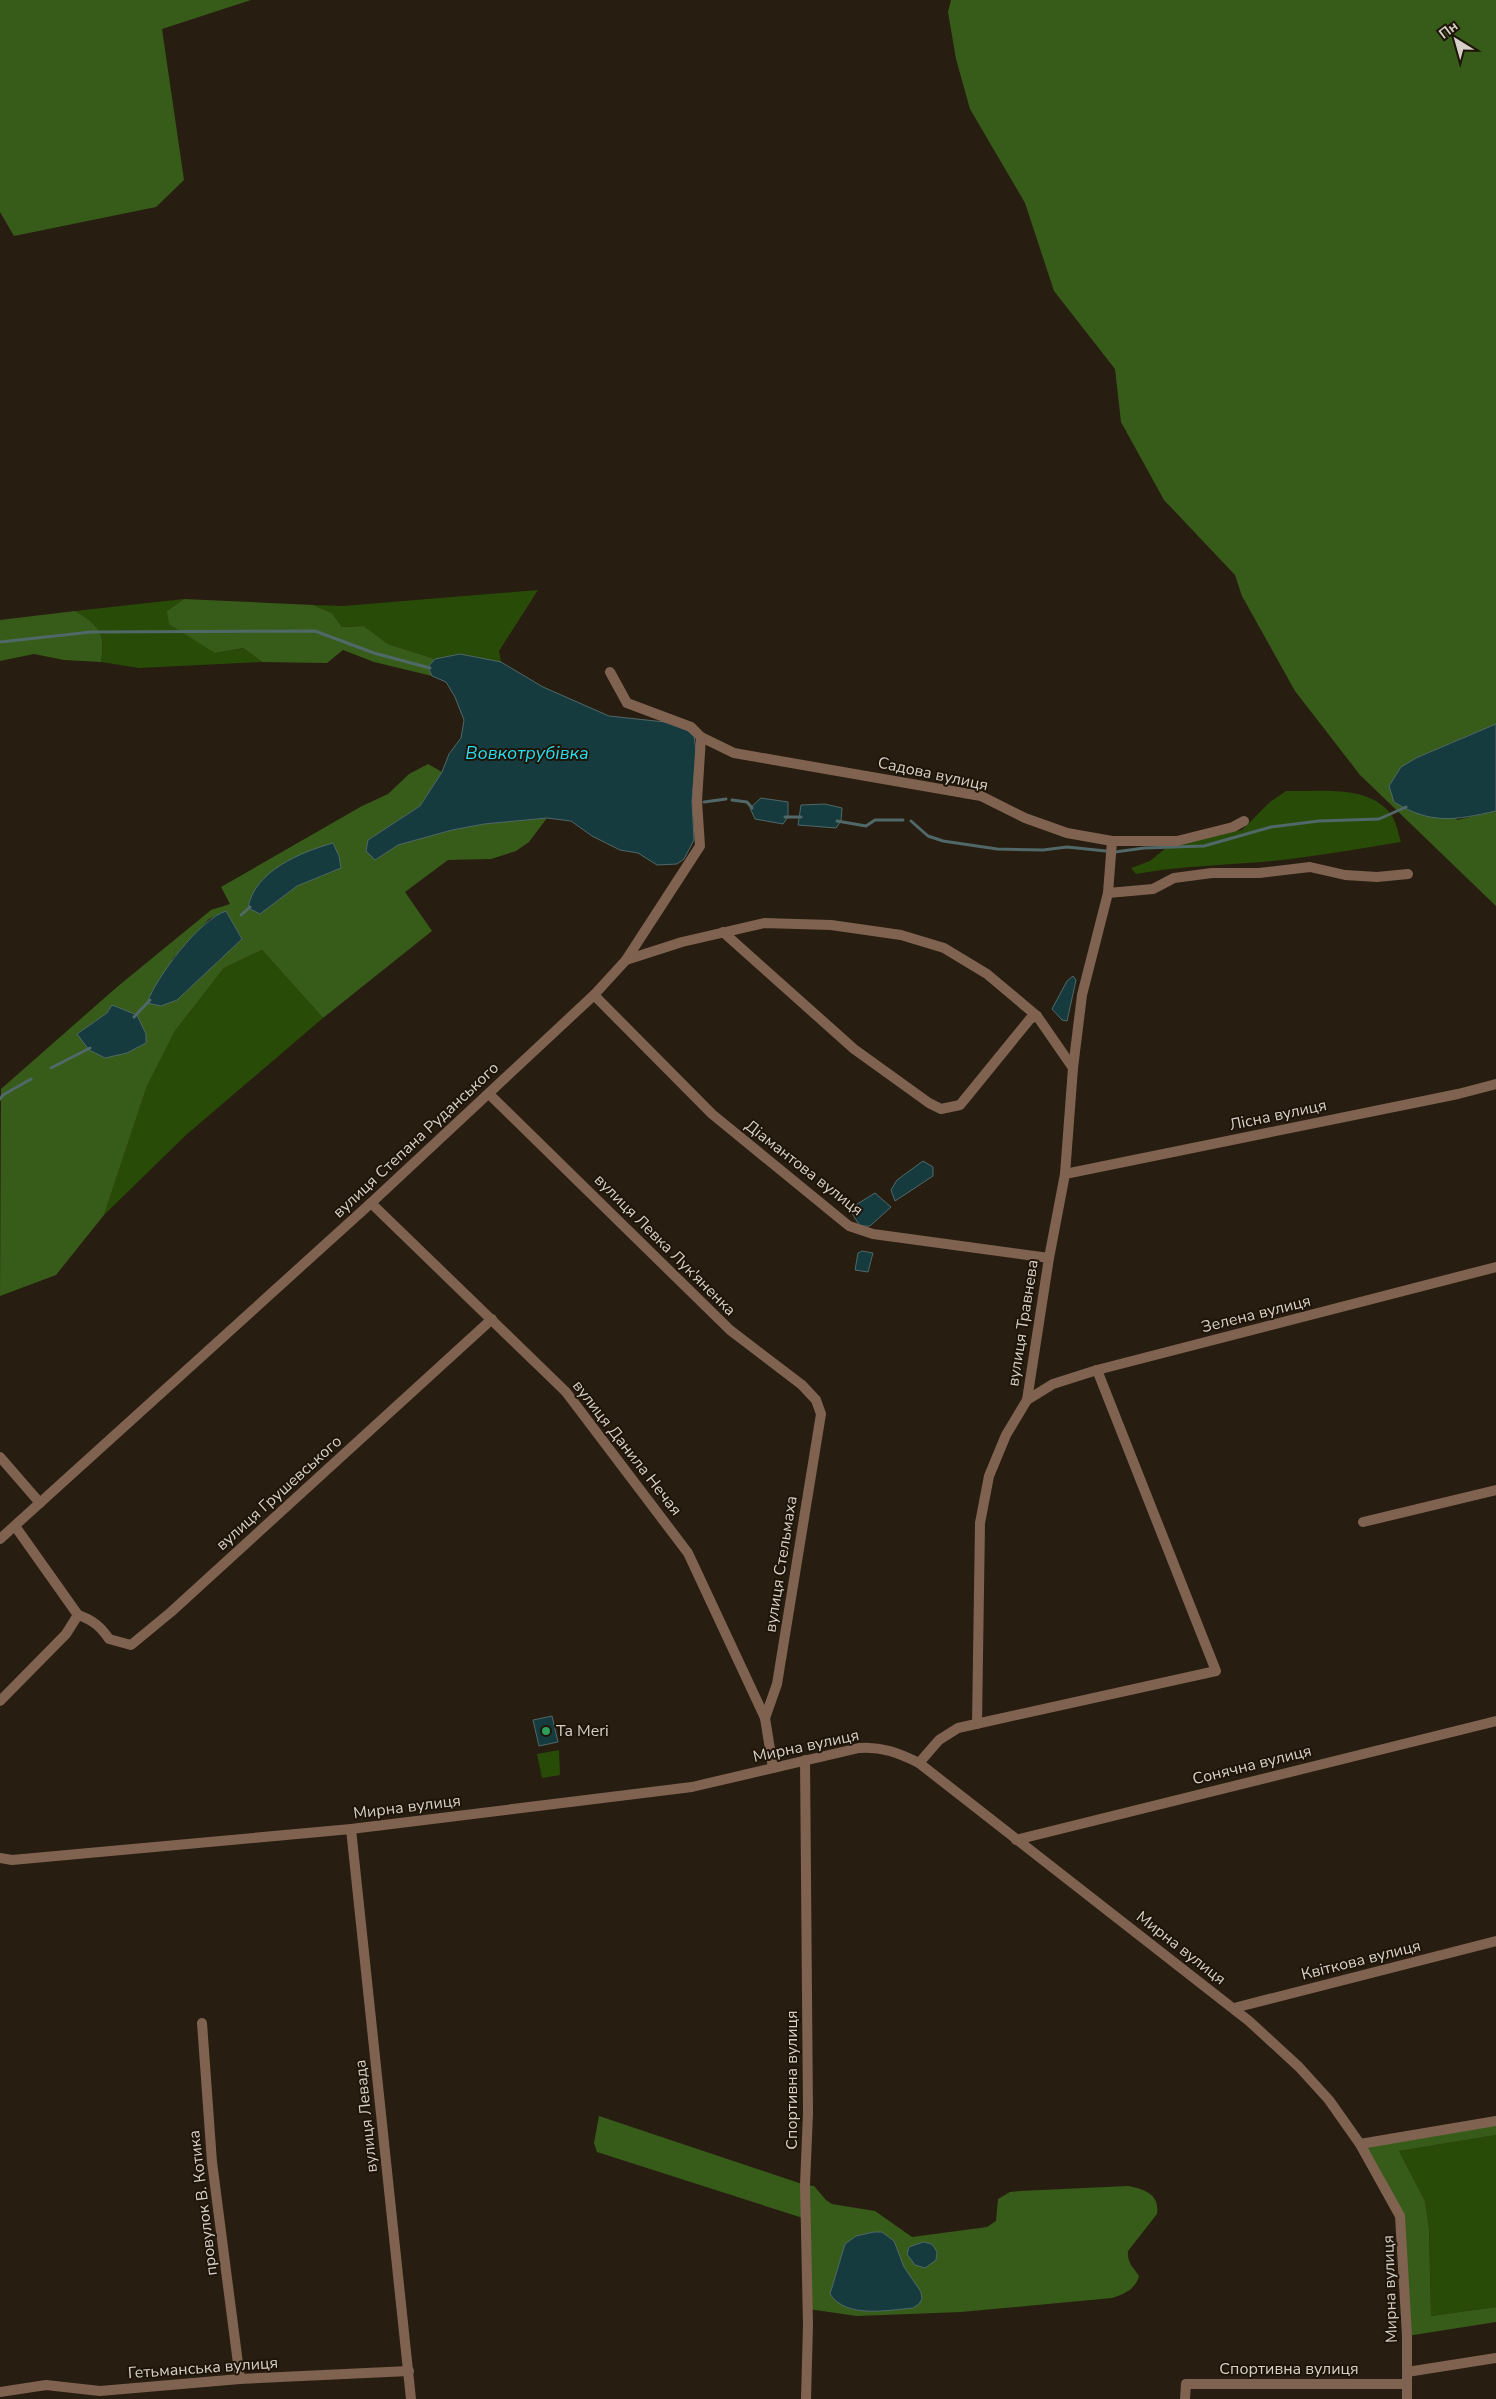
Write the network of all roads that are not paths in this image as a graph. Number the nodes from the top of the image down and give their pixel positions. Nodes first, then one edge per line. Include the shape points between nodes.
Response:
1 (610, 672) dead end
2 (700, 737) junction
3 (1244, 821) dead end
4 (1112, 841) junction
5 (1408, 874) dead end
6 (1108, 893) junction
7 (723, 932) junction
8 (626, 960) junction
9 (594, 995) junction
10 (1037, 1016) junction
11 (1073, 1068) junction
12 (1496, 1084) edge
13 (489, 1094) junction
14 (1065, 1174) junction
15 (371, 1203) junction
16 (1048, 1258) junction
17 (1496, 1267) edge
18 (492, 1319) junction
19 (1097, 1370) junction
20 (1027, 1400) junction
21 (821, 1414) joint
22 (0, 1457) edge
23 (1496, 1490) edge
24 (40, 1503) junction
25 (1363, 1522) dead end
26 (15, 1526) junction
27 (0, 1539) edge
28 (78, 1615) junction
29 (0, 1701) edge
30 (765, 1718) junction
31 (1496, 1720) edge
32 (977, 1724) junction
33 (805, 1760) junction
34 (919, 1763) junction
35 (773, 1768) junction
36 (351, 1829) junction
37 (1016, 1840) junction
38 (0, 1859) edge
39 (1496, 1941) edge
40 (1234, 2008) junction
41 (202, 2023) dead end
42 (1496, 2121) edge
43 (1360, 2144) junction
44 (1496, 2358) edge
45 (409, 2371) junction
46 (1407, 2372) junction
47 (240, 2379) junction
48 (1407, 2384) junction
49 (0, 2392) edge
50 (411, 2399) edge
51 (806, 2399) edge
52 (1185, 2399) edge
53 (1407, 2399) edge

1 - 2 street, Садова вулиця via 627,703 691,727
2 - 4 street, Садова вулиця via 734,753 981,796 1025,818 1067,833
2 - 8 street, вулиця Степана Руданського via 697,801 700,846
3 - 4 street, Садова вулиця via 1233,827 1177,840
4 - 6 street, вулиця Травнева
5 - 6 street via 1377,877 1344,875 1310,867 1212,873 1174,878 1154,889
6 - 11 street, вулиця Травнева via 1082,995
7 - 8 street
7 - 10 street via 773,923 831,924 901,935 944,948 986,974
7 - 10 street via 854,1049 941,1109 960,1105 1030,1019
8 - 9 street, вулиця Степана Руданського
9 - 13 street, вулиця Степана Руданського
9 - 16 street, Діамантова вулиця via 712,1114 849,1226 873,1234
10 - 11 street
11 - 14 street, вулиця Травнева
12 - 14 street, Лісна вулиця
13 - 15 street, вулиця Степана Руданського
13 - 21 street, вулиця Левка Лук'яненка via 730,1330 802,1385 816,1400
14 - 16 street, вулиця Травнева
15 - 18 street, вулиця Данила Нечая
15 - 24 street, вулиця Степана Руданського
16 - 20 street, вулиця Травнева
17 - 19 street, Зелена вулиця
18 - 28 street, вулиця Грушевського via 193,1592 131,1644 109,1639 100,1627
18 - 30 street, вулиця Данила Нечая via 566,1392 688,1553
19 - 20 street, Зелена вулиця via 1053,1384
19 - 32 street via 1216,1671
20 - 32 street, вулиця Травнева via 1006,1435 989,1476 980,1523
21 - 30 street, вулиця Стельмаха via 776,1684
22 - 24 street
23 - 25 street
24 - 26 street, вулиця Степана Руданського
26 - 27 street, вулиця Степана Руданського
26 - 28 street, вулиця Грушевського
28 - 29 street via 66,1634
30 - 35 street, вулиця Данила Нечая
31 - 37 street, Сонячна вулиця
32 - 34 street via 948,1733
33 - 34 street, Мирна вулиця via 869,1747 898,1753
33 - 35 street, Мирна вулиця
33 - 51 street, Спортивна вулиця
34 - 37 street, Мирна вулиця
35 - 36 street, Мирна вулиця via 692,1787
36 - 38 street, Мирна вулиця
36 - 45 street, вулиця Левада
37 - 40 street, Мирна вулиця
39 - 40 street, Квіткова вулиця
40 - 43 street, Мирна вулиця via 1311,2080
41 - 47 street, провулок В. Котика via 212,2162
42 - 43 street
43 - 46 street, Мирна вулиця via 1400,2216
44 - 46 street
45 - 47 street, Гетьманська вулиця
45 - 50 street, вулиця Левада
46 - 48 street, Мирна вулиця
47 - 49 street, Гетьманська вулиця via 100,2391 46,2385
48 - 52 street, Спортивна вулиця via 1186,2384
48 - 53 street, Мирна вулиця

